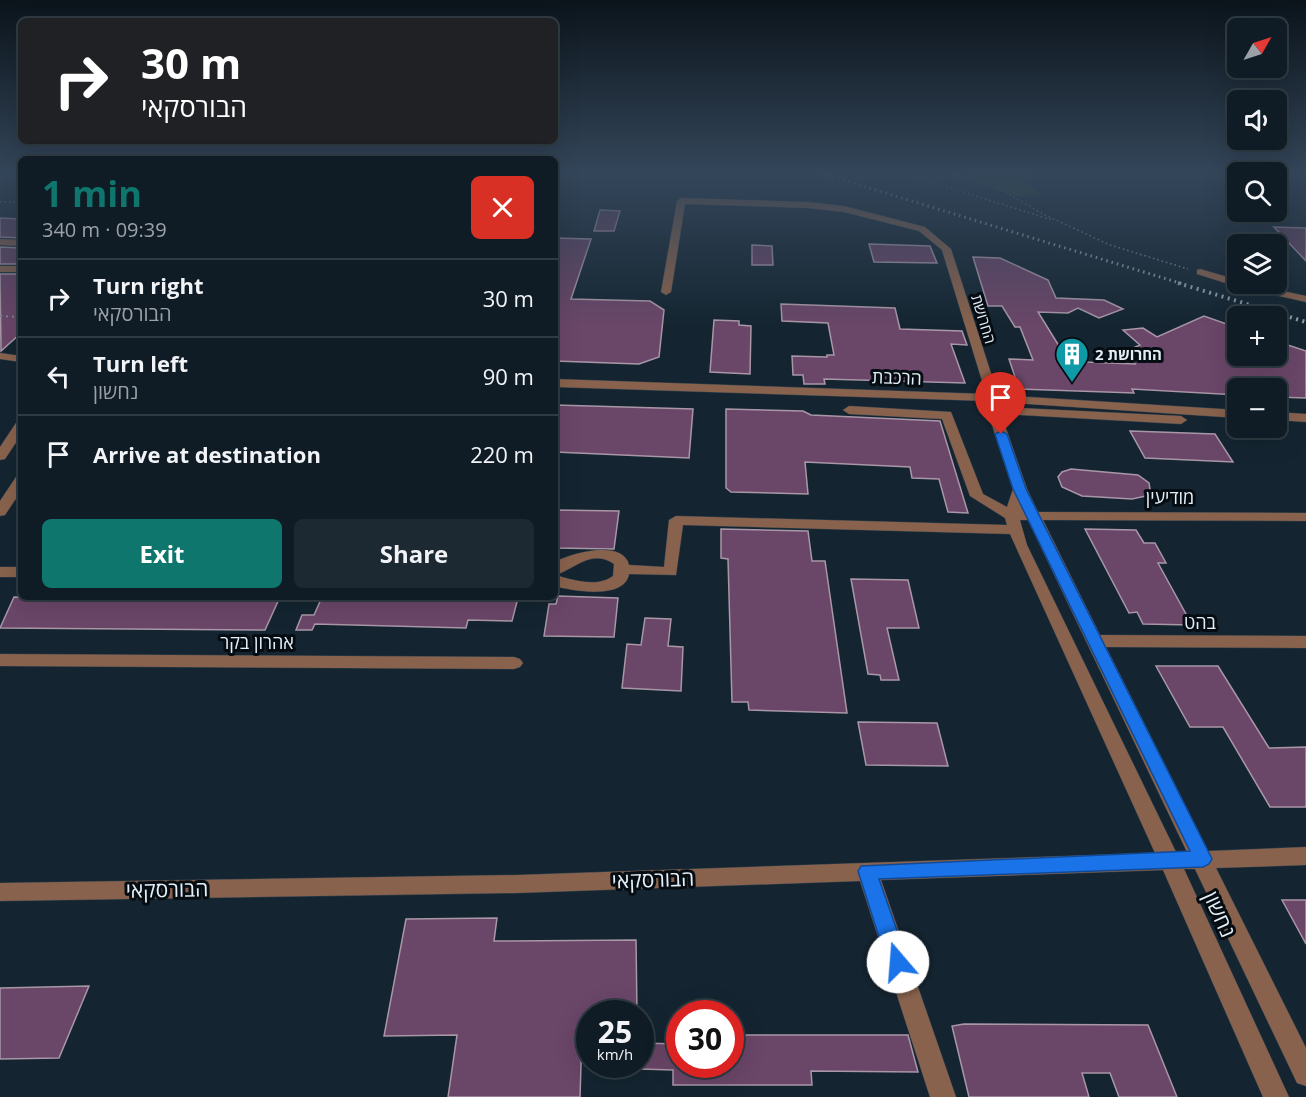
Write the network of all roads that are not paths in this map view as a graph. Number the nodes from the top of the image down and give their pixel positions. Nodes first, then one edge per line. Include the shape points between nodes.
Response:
1 (677, 223) edge
2 (903, 223) edge
3 (0, 242) edge
4 (18, 243) edge
5 (0, 269) edge
6 (18, 269) edge
7 (1200, 272) road end
8 (1227, 280) edge
9 (666, 292) dead end
10 (1285, 294) edge
11 (1306, 299) edge
12 (0, 356) edge
13 (18, 359) edge
14 (558, 383) edge
15 (993, 404) junction
16 (849, 410) dead end
17 (1033, 413) junction
18 (1227, 414) edge
19 (1287, 417) edge
20 (1306, 418) edge
21 (1227, 422) edge
22 (1287, 424) edge
23 (1306, 425) edge
24 (18, 430) edge
25 (1001, 434) junction
26 (0, 456) edge
27 (18, 486) edge
28 (18, 487) edge
29 (0, 489) edge
30 (1020, 489) junction
31 (0, 512) edge
32 (1034, 516) junction
33 (1306, 517) edge
34 (1013, 523) junction
35 (558, 568) edge
36 (621, 569) junction
37 (0, 572) edge
38 (18, 572) edge
39 (558, 581) edge
40 (1095, 641) junction
41 (1306, 642) edge
42 (0, 660) edge
43 (514, 663) dead end
44 (1306, 856) edge
45 (1203, 859) junction
46 (1169, 860) junction
47 (867, 871) junction
48 (0, 892) edge
49 (1306, 1074) edge
50 (944, 1097) edge
51 (1276, 1097) edge

1 - 9 street, החרושת
2 - 15 street, החרושת via 922,229 946,249
3 - 4 street
5 - 6 street
7 - 8 street
10 - 11 street
12 - 13 street
14 - 15 street, הרכבת
15 - 17 street
15 - 18 street, הרכבת
15 - 25 street, נחשון
16 - 34 street via 947,415 976,496
17 - 21 street
17 - 25 street via 1006,426
19 - 20 street
22 - 23 street
24 - 26 street
25 - 30 street, נחשון
27 - 29 street
28 - 31 street
30 - 32 street, נחשון
30 - 34 street
32 - 33 street, מודיעין
32 - 34 street, מודיעין
32 - 40 street, נחשון
34 - 36 street, מודיעין via 676,520 671,572
34 - 46 street, נחשון
35 - 36 street via 572,557 583,556 618,558
36 - 39 street via 621,578 609,586
37 - 38 street
40 - 41 street, בהט
40 - 45 street, נחשון
42 - 43 street, אהרון בקר
44 - 45 street, הבורסקאי
45 - 46 street, הבורסקאי
45 - 49 street, נחשון
46 - 47 street, הבורסקאי
46 - 51 street, נחשון
47 - 48 street, הבורסקאי via 517,884
47 - 50 street

